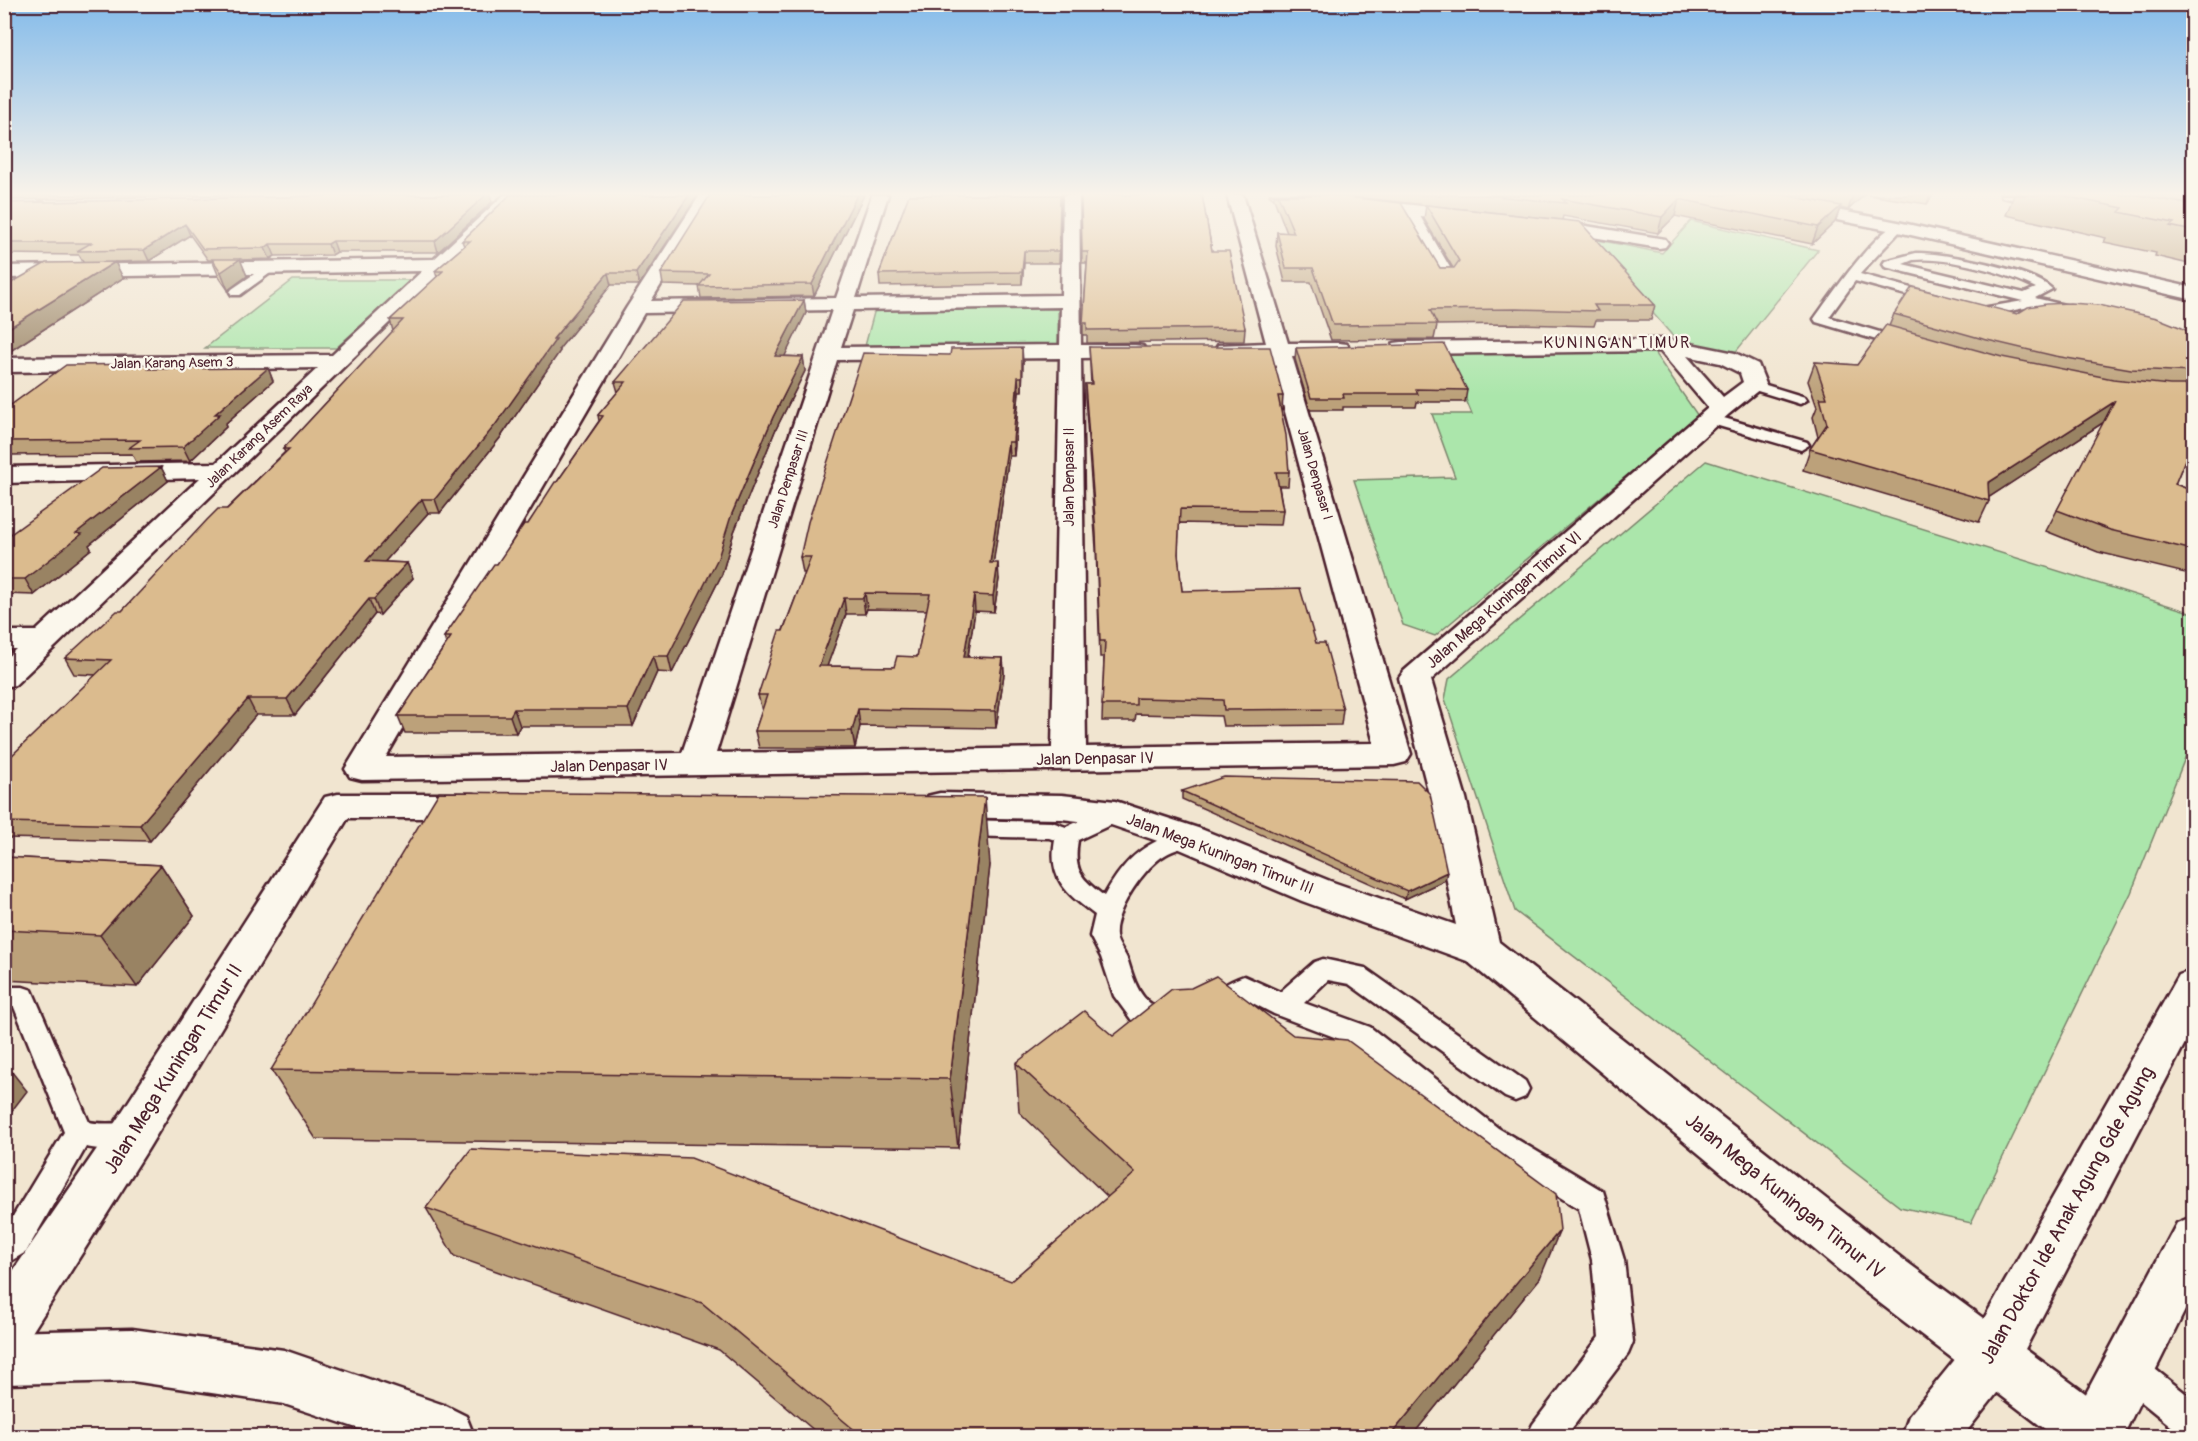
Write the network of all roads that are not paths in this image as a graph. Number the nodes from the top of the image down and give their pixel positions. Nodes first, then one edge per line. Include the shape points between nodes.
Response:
1 (442, 262) edge
2 (665, 262) edge
3 (858, 262) edge
4 (1070, 262) edge
5 (1254, 262) edge
6 (1437, 262) edge
7 (1865, 262) edge
8 (1884, 262) edge
9 (1897, 262) edge
10 (1957, 262) edge
11 (2053, 262) edge
12 (1892, 264) junction
13 (439, 265) junction
14 (269, 268) junction
15 (54, 271) junction
16 (4, 272) edge
17 (1445, 276) edge
18 (1852, 276) junction
19 (4, 291) edge
20 (237, 292) dead end
21 (2193, 294) edge
22 (2030, 300) junction
23 (1070, 301) junction
24 (845, 304) junction
25 (637, 307) junction
26 (2084, 313) edge
27 (1666, 345) junction
28 (1360, 348) edge
29 (1384, 348) edge
30 (1921, 348) edge
31 (1279, 349) junction
32 (1209, 350) edge
33 (1151, 351) edge
34 (1069, 352) junction
35 (828, 354) junction
36 (339, 361) junction
37 (4, 365) edge
38 (1753, 385) junction
39 (1800, 400) dead end
40 (1715, 414) junction
41 (1801, 445) dead end
42 (223, 470) junction
43 (4, 476) edge
44 (4, 640) edge
45 (45, 640) junction
46 (4, 678) edge
47 (1394, 754) joint
48 (1069, 759) junction
49 (695, 765) junction
50 (906, 805) edge
51 (504, 806) edge
52 (1115, 813) junction
53 (934, 828) edge
54 (1067, 836) junction
55 (1188, 838) junction
56 (1108, 912) junction
57 (1481, 950) junction
58 (2193, 986) edge
59 (4, 997) edge
60 (1283, 1006) junction
61 (1515, 1089) dead end
62 (80, 1133) junction
63 (132, 1135) junction
64 (2193, 1239) edge
65 (4, 1250) edge
66 (4, 1330) edge
67 (1993, 1355) junction
68 (4, 1358) edge
69 (2128, 1370) junction
70 (2193, 1423) edge
71 (2095, 1435) edge
72 (446, 1437) edge
73 (1545, 1437) edge
74 (1929, 1437) edge

1 - 13 street, Jalan Karang Asem Raya
2 - 25 street, Jalan Denpasar IV
3 - 24 street, Jalan Denpasar III
4 - 23 street, Jalan Denpasar II
5 - 31 street, Jalan Denpasar I
6 - 17 street
7 - 18 lane
8 - 12 lane
9 - 12 lane
10 - 22 lane via 2025,279 2046,289
11 - 21 street
12 - 22 lane
13 - 14 street
13 - 36 street, Jalan Karang Asem Raya
14 - 15 street
14 - 20 lane
15 - 16 street
15 - 19 street
18 - 22 lane via 1982,312
18 - 30 lane via 1821,319
22 - 26 lane
23 - 24 street
23 - 34 street, Jalan Denpasar II
24 - 25 street
24 - 35 street, Jalan Denpasar III
25 - 49 street, Jalan Denpasar IV via 362,769
27 - 29 street
27 - 38 street via 1727,358 1750,369
27 - 40 street
28 - 31 street
31 - 32 street
31 - 47 street, Jalan Denpasar I
33 - 34 street
34 - 35 street
34 - 48 street, Jalan Denpasar II
35 - 49 street, Jalan Denpasar III
36 - 37 street, Jalan Karang Asem 3
36 - 42 street, Jalan Karang Asem Raya
38 - 39 lane
38 - 40 street, Jalan Mega Kuningan Timur VI
40 - 41 lane
40 - 57 street, Jalan Mega Kuningan Timur VI via 1416,678 1448,798
42 - 43 street
42 - 45 street, Jalan Karang Asem Raya
44 - 45 street
45 - 46 street, Jalan Karang Asem Raya
47 - 48 street, Jalan Denpasar IV
48 - 49 street, Jalan Denpasar IV
50 - 52 street, Jalan Mega Kuningan Timur III via 1062,807
51 - 63 street, Jalan Mega Kuningan Timur II via 338,806
52 - 54 lane
52 - 55 street, Jalan Mega Kuningan Timur III
53 - 54 lane via 1052,830
54 - 56 lane via 1064,864 1072,879
55 - 56 lane via 1156,849 1125,880
55 - 57 street, Jalan Mega Kuningan Timur III via 1316,891
56 - 60 lane via 1102,936 1114,957 1123,989 1142,1014 1157,1023 1178,1026 1200,1017 1244,986
57 - 67 street, Jalan Mega Kuningan Timur IV via 1886,1277
58 - 67 street, Jalan Doktor Ide Anak Agung Gde Agung
59 - 62 lane via 23,997
60 - 61 lane via 1323,969 1356,975
60 - 73 lane via 1360,1035 1488,1137 1592,1201 1608,1260 1616,1342
62 - 63 lane via 99,1137
62 - 65 lane via 15,1242
63 - 66 street, Jalan Mega Kuningan Timur II
64 - 69 street
67 - 71 street, Jalan Mega Kuningan Timur IV
67 - 74 street, Jalan Doktor Ide Anak Agung Gde Agung
68 - 72 street via 132,1355 284,1377 425,1424
69 - 70 lane
69 - 71 street

